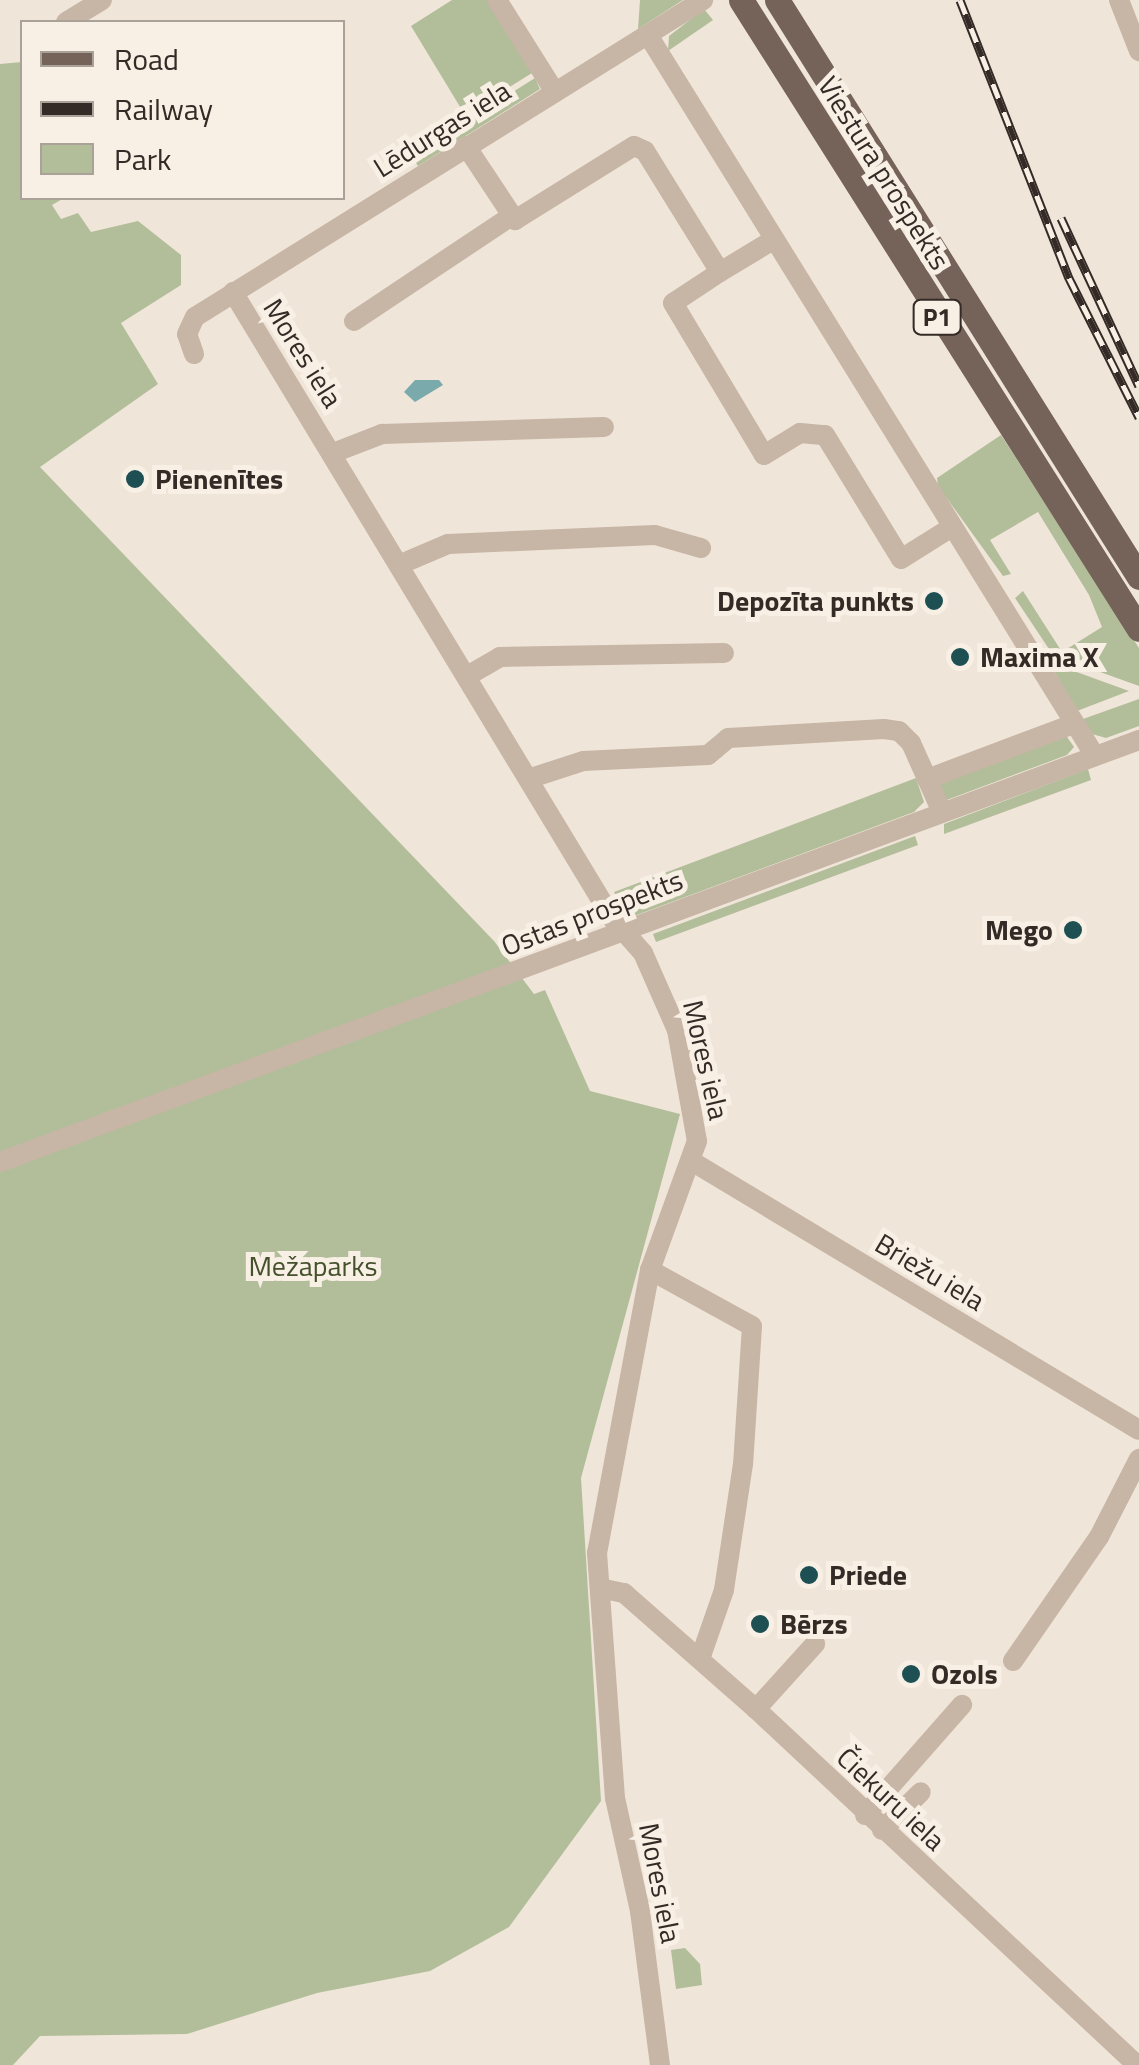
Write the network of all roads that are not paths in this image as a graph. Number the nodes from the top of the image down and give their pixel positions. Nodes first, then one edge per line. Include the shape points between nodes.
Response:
1 (102, 0) edge
2 (497, 0) edge
3 (703, 0) edge
4 (741, 0) edge
5 (777, 0) edge
6 (1119, 0) edge
7 (69, 20) edge
8 (648, 34) junction
9 (1139, 50) edge
10 (555, 92) junction
11 (466, 146) junction
12 (510, 217) junction
13 (773, 240) junction
14 (720, 272) junction
15 (233, 292) junction
16 (354, 321) dead end
17 (194, 354) dead end
18 (604, 427) dead end
19 (333, 452) junction
20 (952, 527) junction
21 (701, 548) dead end
22 (401, 564) junction
23 (1139, 577) edge
24 (1139, 630) edge
25 (724, 653) dead end
26 (469, 675) junction
27 (1073, 724) junction
28 (1139, 740) edge
29 (1095, 756) junction
30 (531, 778) junction
31 (927, 779) junction
32 (942, 812) junction
33 (624, 930) junction
34 (0, 1162) edge
35 (693, 1162) junction
36 (650, 1270) junction
37 (1139, 1430) edge
38 (1139, 1458) edge
39 (600, 1588) junction
40 (814, 1644) dead end
41 (700, 1660) junction
42 (1013, 1661) dead end
43 (962, 1705) dead end
44 (756, 1709) junction
45 (921, 1792) dead end
46 (865, 1814) junction
47 (882, 1830) junction
48 (660, 2065) edge
49 (1136, 2065) edge

1 - 7 street
2 - 10 street
3 - 8 street, Lēdurgas iela
4 - 24 main road, Viestura prospekts / P1
5 - 23 main road, Viestura prospekts / P1
6 - 9 street
8 - 10 street, Lēdurgas iela
8 - 13 street
10 - 11 street, Lēdurgas iela
11 - 12 street
11 - 15 street, Lēdurgas iela
12 - 14 street via 523,219 634,146 645,151
12 - 16 street
13 - 14 street
13 - 20 street
14 - 20 street via 673,302 764,456 800,433 825,435 901,558
15 - 17 street, Lēdurgas iela via 188,325
15 - 19 street, Mores iela
18 - 19 street via 382,434
19 - 22 street, Mores iela
20 - 27 street
21 - 22 street via 654,536 448,544
22 - 26 street, Mores iela
25 - 26 street via 500,657
26 - 30 street, Mores iela
27 - 29 street
27 - 31 street
28 - 29 street, Ostas prospekts
29 - 32 street, Ostas prospekts
30 - 31 street via 583,761 708,755 728,738 884,729 899,731 911,743
30 - 33 street, Mores iela
31 - 32 street
32 - 33 street, Ostas prospekts
33 - 34 street, Ostas prospekts
33 - 35 street, Mores iela via 650,965 677,1030 696,1113
35 - 36 street, Mores iela
35 - 37 street, Briežu iela
36 - 39 street, Mores iela via 600,1526
36 - 41 street via 752,1326 743,1464 724,1590
38 - 42 street via 1100,1537
39 - 41 street, Čiekuru iela via 624,1592
39 - 48 street, Mores iela via 616,1798 640,1912
40 - 44 street
41 - 44 street, Čiekuru iela
43 - 46 street
44 - 46 street, Čiekuru iela
45 - 47 street
46 - 47 street, Čiekuru iela
47 - 49 street, Čiekuru iela

